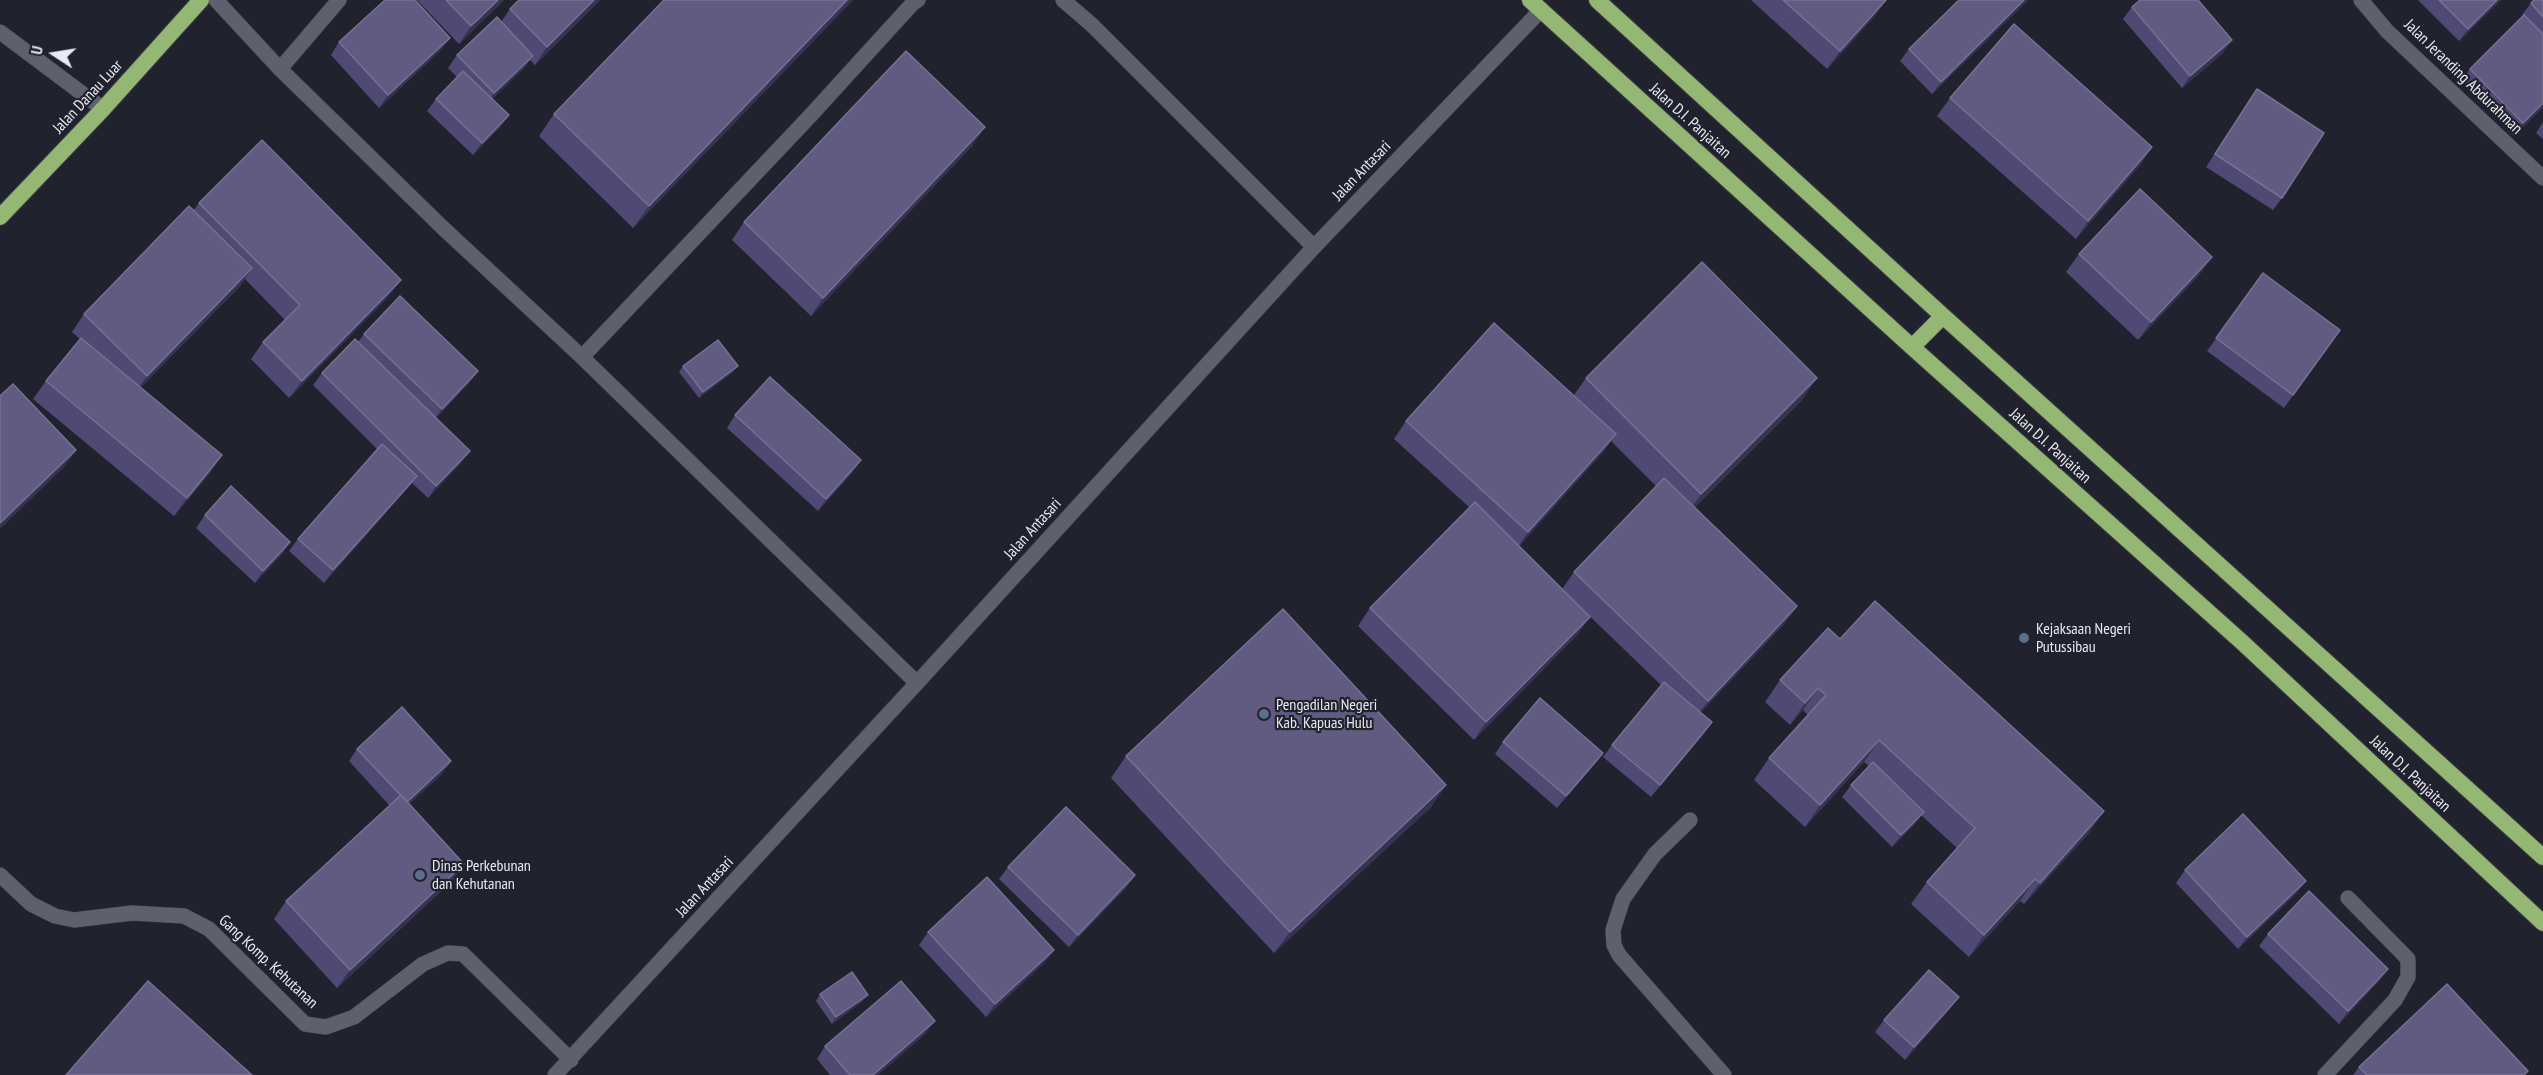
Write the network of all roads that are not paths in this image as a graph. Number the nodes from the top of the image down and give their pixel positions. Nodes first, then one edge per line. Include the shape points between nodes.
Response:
1 (201, 0) edge
2 (216, 0) edge
3 (339, 0) edge
4 (918, 0) edge
5 (1063, 0) edge
6 (1597, 0) edge
7 (2361, 0) edge
8 (1536, 5) edge
9 (0, 32) edge
10 (280, 69) junction
11 (103, 109) junction
12 (2543, 178) edge
13 (0, 217) edge
14 (1314, 247) junction
15 (1943, 316) junction
16 (1912, 347) junction
17 (582, 357) junction
18 (918, 683) junction
19 (1690, 820) dead end
20 (2543, 857) edge
21 (0, 875) edge
22 (2348, 898) dead end
23 (2543, 923) edge
24 (571, 1060) junction
25 (555, 1075) edge
26 (1724, 1075) edge
27 (2325, 1075) edge

1 - 11 highway, Jalan Danau Luar
2 - 10 street
3 - 10 street
4 - 17 street
5 - 14 street
6 - 15 highway, Jalan D.I. Panjaitan
7 - 12 street, Jalan Jeranding Abdurahman via 2387,31
8 - 14 street, Jalan Antasari
8 - 16 highway, Jalan D.I. Panjaitan
9 - 11 street
10 - 17 street
11 - 13 highway, Jalan Danau Luar
14 - 18 street, Jalan Antasari
15 - 16 highway
15 - 20 highway, Jalan D.I. Panjaitan
16 - 23 highway, Jalan D.I. Panjaitan via 2243,643
17 - 18 street
18 - 24 street, Jalan Antasari
19 - 26 street via 1655,854 1623,899 1613,930 1614,945 1619,956
21 - 24 street, Gang Komp. Kehutanan via 31,904 55,916 74,920 132,913 184,916 209,929 305,1024 326,1027 354,1017 423,964 448,953 463,954
22 - 27 street via 2408,959 2408,977 2395,1000
24 - 25 street, Jalan Antasari

